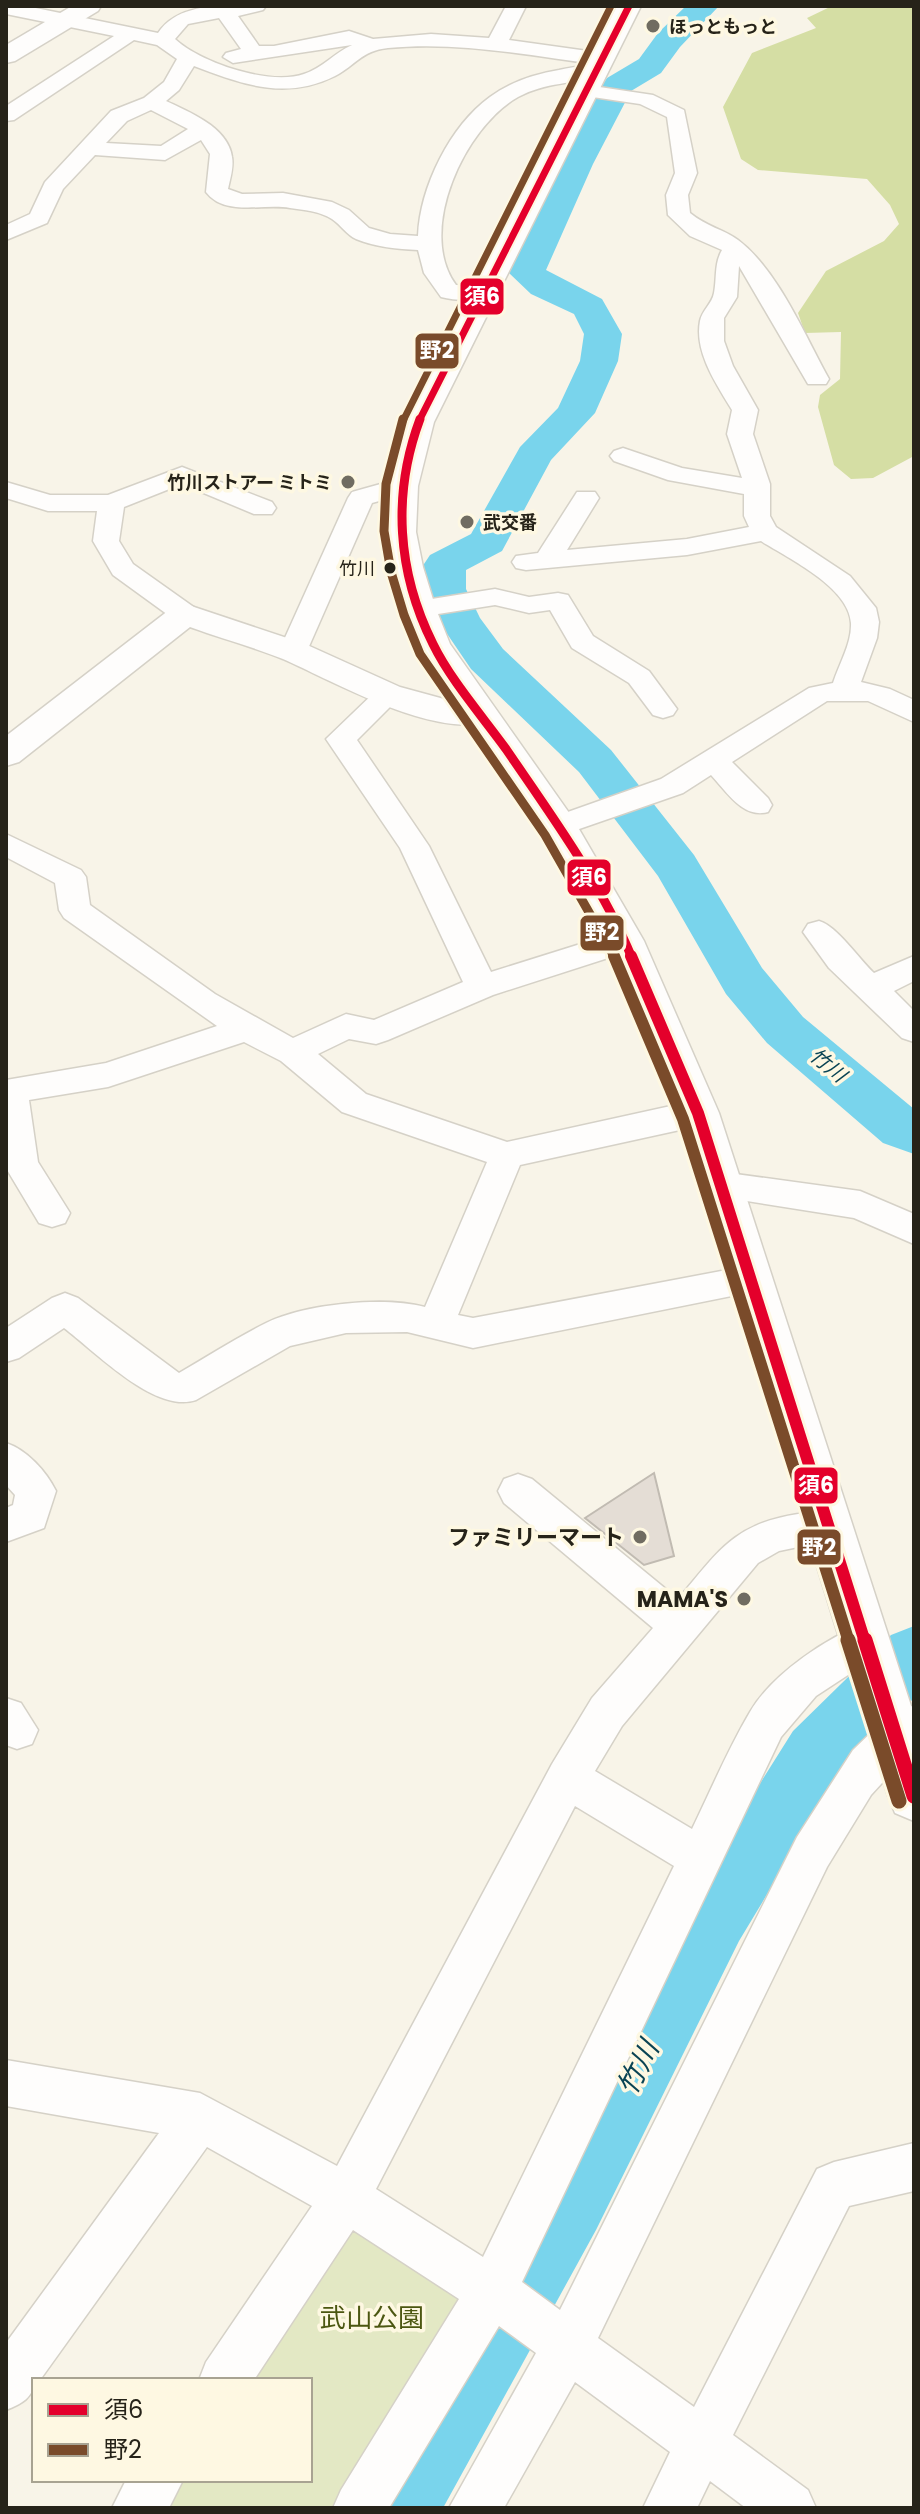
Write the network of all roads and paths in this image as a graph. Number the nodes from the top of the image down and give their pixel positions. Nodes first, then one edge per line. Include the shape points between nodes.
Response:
1 (89, 6) edge
2 (256, 6) edge
3 (516, 6) edge
4 (629, 6) edge
5 (6, 8) edge
6 (225, 12) junction
7 (65, 21) junction
8 (130, 34) junction
9 (164, 40) junction
10 (372, 45) junction
11 (496, 45) junction
12 (253, 52) junction
13 (6, 56) edge
14 (190, 58) junction
15 (595, 74) junction
16 (151, 102) junction
17 (6, 115) edge
18 (201, 130) junction
19 (89, 148) junction
20 (6, 233) edge
21 (428, 244) junction
22 (734, 249) junction
23 (482, 292) junction
24 (817, 379) dead end
25 (623, 456) dead end
26 (402, 486) junction
27 (756, 488) junction
28 (6, 490) edge
29 (586, 498) dead end
30 (111, 503) junction
31 (263, 508) dead end
32 (765, 532) junction
33 (419, 609) junction
34 (185, 614) junction
35 (293, 651) junction
36 (845, 688) junction
37 (388, 695) junction
38 (663, 709) dead end
39 (914, 713) edge
40 (479, 714) junction
41 (6, 754) edge
42 (713, 760) junction
43 (757, 805) dead end
44 (559, 826) junction
45 (6, 844) edge
46 (819, 932) dead end
47 (625, 941) junction
48 (914, 967) edge
49 (482, 987) junction
50 (869, 990) junction
51 (246, 1029) junction
52 (914, 1030) edge
53 (293, 1052) junction
54 (698, 1113) junction
55 (507, 1155) junction
56 (721, 1185) junction
57 (52, 1213) dead end
58 (914, 1230) edge
59 (753, 1279) junction
60 (436, 1324) junction
61 (6, 1347) edge
62 (6, 1459) edge
63 (518, 1491) dead end
64 (6, 1525) edge
65 (827, 1526) junction
66 (680, 1625) junction
67 (868, 1650) junction
68 (904, 1730) edge
69 (567, 1778) junction
70 (914, 1796) edge
71 (701, 1858) junction
72 (13, 2095) edge
73 (200, 2117) junction
74 (914, 2167) edge
75 (346, 2198) junction
76 (492, 2291) junction
77 (567, 2348) junction
78 (225, 2378) edge
79 (6, 2385) edge
80 (701, 2445) junction
81 (156, 2482) edge
82 (138, 2508) edge
83 (359, 2508) edge
84 (475, 2508) edge
85 (669, 2508) edge
86 (790, 2508) edge

1 - 7 main road
2 - 6 street
3 - 11 street
4 - 15 main road
5 - 7 street
6 - 9 street via 196,8 182,16
6 - 12 street
7 - 8 street
7 - 13 main road
8 - 9 street
8 - 17 street
9 - 14 street
10 - 11 street
10 - 12 street via 349,37
10 - 14 street via 302,82 267,85 240,80
11 - 15 street
12 - 14 street via 222,59
14 - 16 street via 172,86
15 - 21 street via 553,77 514,91 487,110 434,197
15 - 22 street via 677,114 686,173 677,195 679,215
15 - 23 main road
16 - 18 street
16 - 19 street via 119,116
18 - 19 street via 165,153
18 - 21 street via 221,154 217,192 239,201 283,200 324,207 361,233
19 - 20 street via 53,187 39,218
21 - 23 street via 438,282 449,292
22 - 24 street via 754,267
22 - 27 street via 727,257 725,299 711,325 720,371 745,410 740,434
23 - 26 main road via 419,422
25 - 27 street via 677,475
26 - 33 main road via 400,532
26 - 35 street via 361,498
27 - 32 street via 757,516
28 - 30 street via 48,503
29 - 32 street via 537,561 687,547
30 - 31 street via 182,475
30 - 34 street via 106,541 123,569
32 - 36 street via 823,568 857,599 866,620
33 - 38 street via 495,597 529,605 558,601 582,642 639,677
33 - 40 main road via 433,645
34 - 35 main road
34 - 41 main road
35 - 37 main road
36 - 39 street via 867,691
36 - 42 street via 819,694
37 - 40 main road
37 - 49 street via 341,739 414,846
40 - 44 main road
42 - 43 street
42 - 44 street via 672,786
44 - 47 main road
45 - 51 street via 70,877 75,910
46 - 50 street
47 - 49 street
47 - 54 main road
48 - 50 street
49 - 53 street via 376,1032 346,1026
50 - 52 street
51 - 53 street
51 - 57 street via 108,1075 11,1091 21,1164
53 - 55 street via 354,1103
54 - 55 street
54 - 56 main road
55 - 60 street
56 - 58 street via 860,1205
56 - 59 main road
59 - 60 street via 473,1333
59 - 65 main road
60 - 61 street via 407,1317 346,1318 281,1333 183,1389 166,1385 65,1308
62 - 64 street via 36,1491 30,1516
63 - 66 street
65 - 66 street via 771,1535 744,1551
65 - 67 main road
66 - 69 street via 607,1712
67 - 68 main road
67 - 71 street via 801,1683 766,1723
68 - 70 main road
68 - 77 street via 847,1792 812,1852
69 - 71 street
69 - 75 street
71 - 76 street
72 - 73 street
73 - 75 street
73 - 79 street
74 - 80 street via 834,2186
75 - 76 street
75 - 78 street
76 - 77 street
76 - 83 street
77 - 80 street
77 - 84 street
80 - 85 street
80 - 86 street
81 - 82 street

